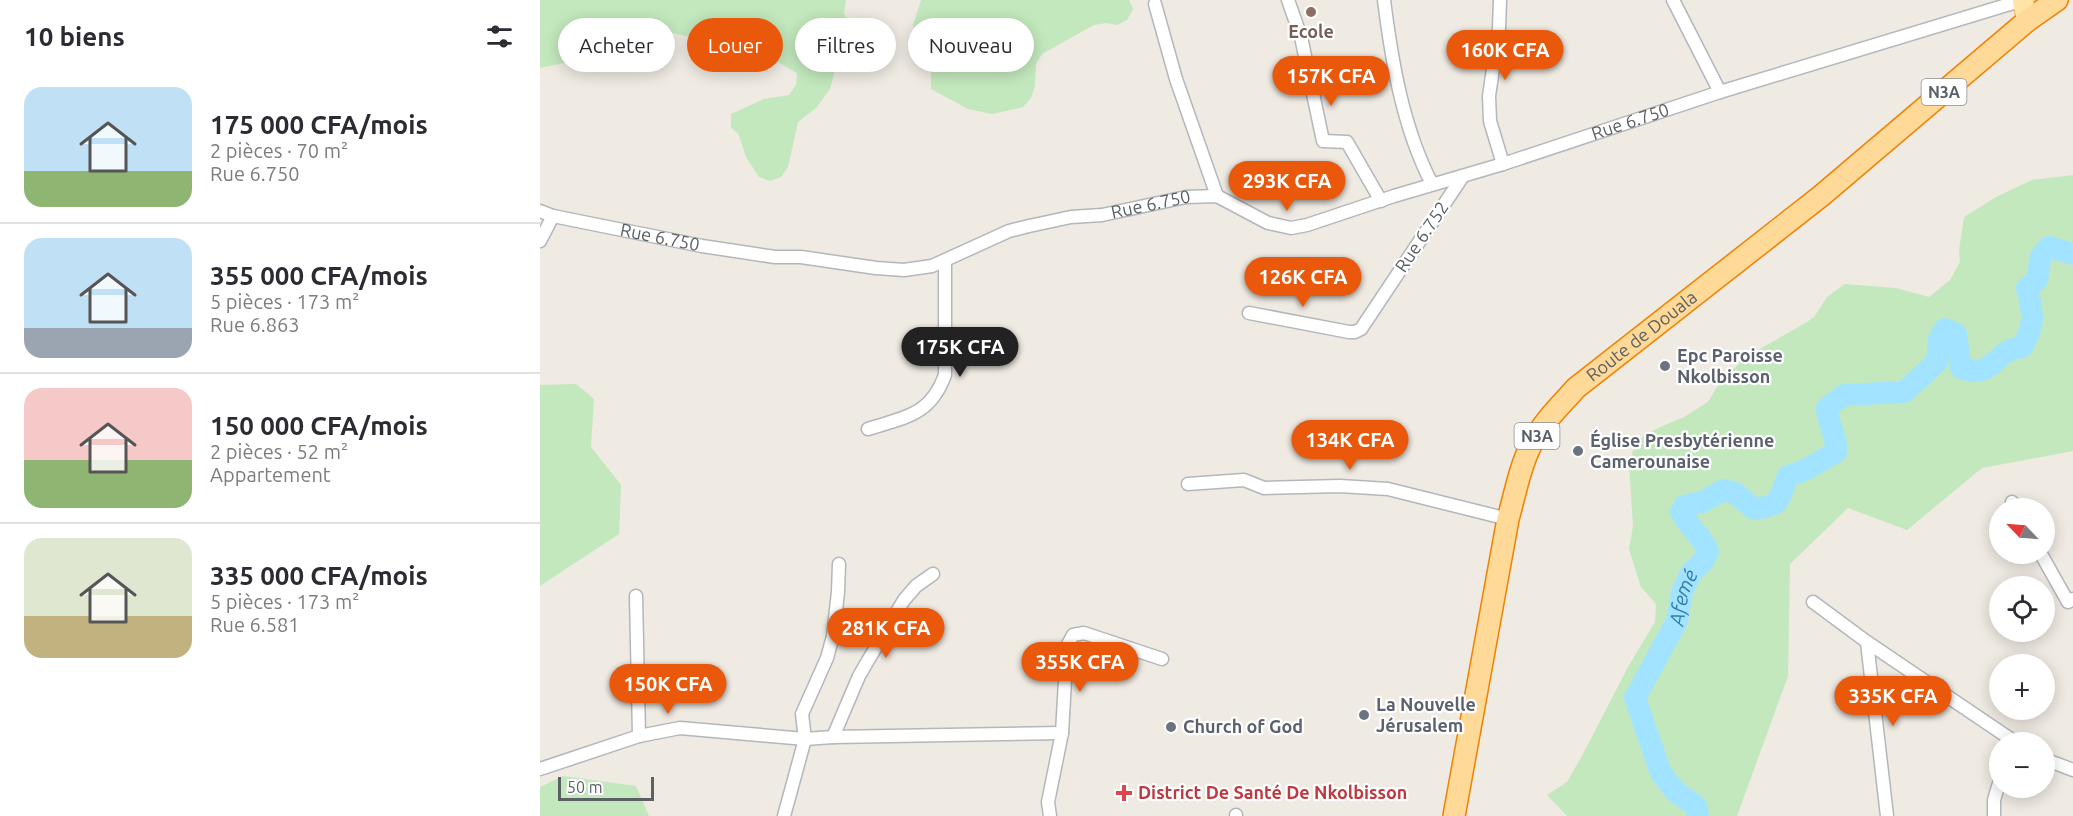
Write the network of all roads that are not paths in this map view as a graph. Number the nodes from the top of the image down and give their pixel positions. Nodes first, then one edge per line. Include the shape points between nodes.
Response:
1 (1288, 0) edge
2 (1384, 0) edge
3 (1500, 0) edge
4 (1673, 0) edge
5 (2023, 0) edge
6 (2056, 0) edge
7 (1155, 4) dead end
8 (2028, 21) junction
9 (1720, 93) junction
10 (1503, 164) junction
11 (1463, 176) junction
12 (1432, 184) junction
13 (1217, 196) junction
14 (1381, 201) junction
15 (540, 211) edge
16 (553, 216) junction
17 (540, 241) edge
18 (945, 261) junction
19 (1249, 313) dead end
20 (868, 429) dead end
21 (1188, 484) dead end
22 (1508, 519) junction
23 (839, 564) dead end
24 (2047, 564) edge
25 (933, 574) dead end
26 (636, 596) dead end
27 (2073, 599) edge
28 (1814, 602) dead end
29 (1867, 642) junction
30 (1162, 659) dead end
31 (2000, 732) edge
32 (1062, 733) junction
33 (639, 736) junction
34 (833, 737) junction
35 (805, 740) junction
36 (2055, 763) edge
37 (540, 770) edge
38 (2073, 770) edge
39 (1995, 798) edge
40 (784, 816) edge
41 (1050, 816) edge
42 (1454, 816) edge
43 (1887, 816) edge
44 (1994, 816) edge

1 - 14 street via 1301,37 1323,141 1347,142
2 - 12 street via 1405,113
3 - 10 street via 1489,96 1490,121
4 - 9 street
5 - 8 main road, Rue 6.750
5 - 9 street, Rue 6.750
6 - 8 highway, Route de Douala / N3A
7 - 13 street via 1176,79
8 - 22 highway, Route de Douala / N3A via 1821,196 1576,388 1532,443
9 - 10 street, Rue 6.750
10 - 11 street, Rue 6.750
11 - 12 street, Rue 6.750
11 - 19 street, Rue 6.752 via 1361,329 1349,332
12 - 14 street, Rue 6.750
13 - 14 street, Rue 6.750 via 1268,223 1291,228
13 - 18 street, Rue 6.750 via 1186,197 1029,226 1009,231
15 - 16 street, Rue 6.750
16 - 17 street
16 - 18 street, Rue 6.750 via 775,257 904,270
18 - 20 street via 945,375 939,391 928,405 908,417
21 - 22 street via 1244,480 1264,488 1389,489
22 - 42 highway, Route de Douala / N3A
23 - 35 street via 833,636 802,714
24 - 27 street via 2068,602
25 - 34 street via 904,600 849,696
26 - 33 street
28 - 29 street
29 - 31 street
29 - 43 street
30 - 32 street via 1084,633 1073,635 1067,646
32 - 34 street
32 - 41 street via 1048,802
33 - 35 street via 680,729
33 - 37 street
34 - 35 street
35 - 40 street
36 - 38 street
39 - 44 street

